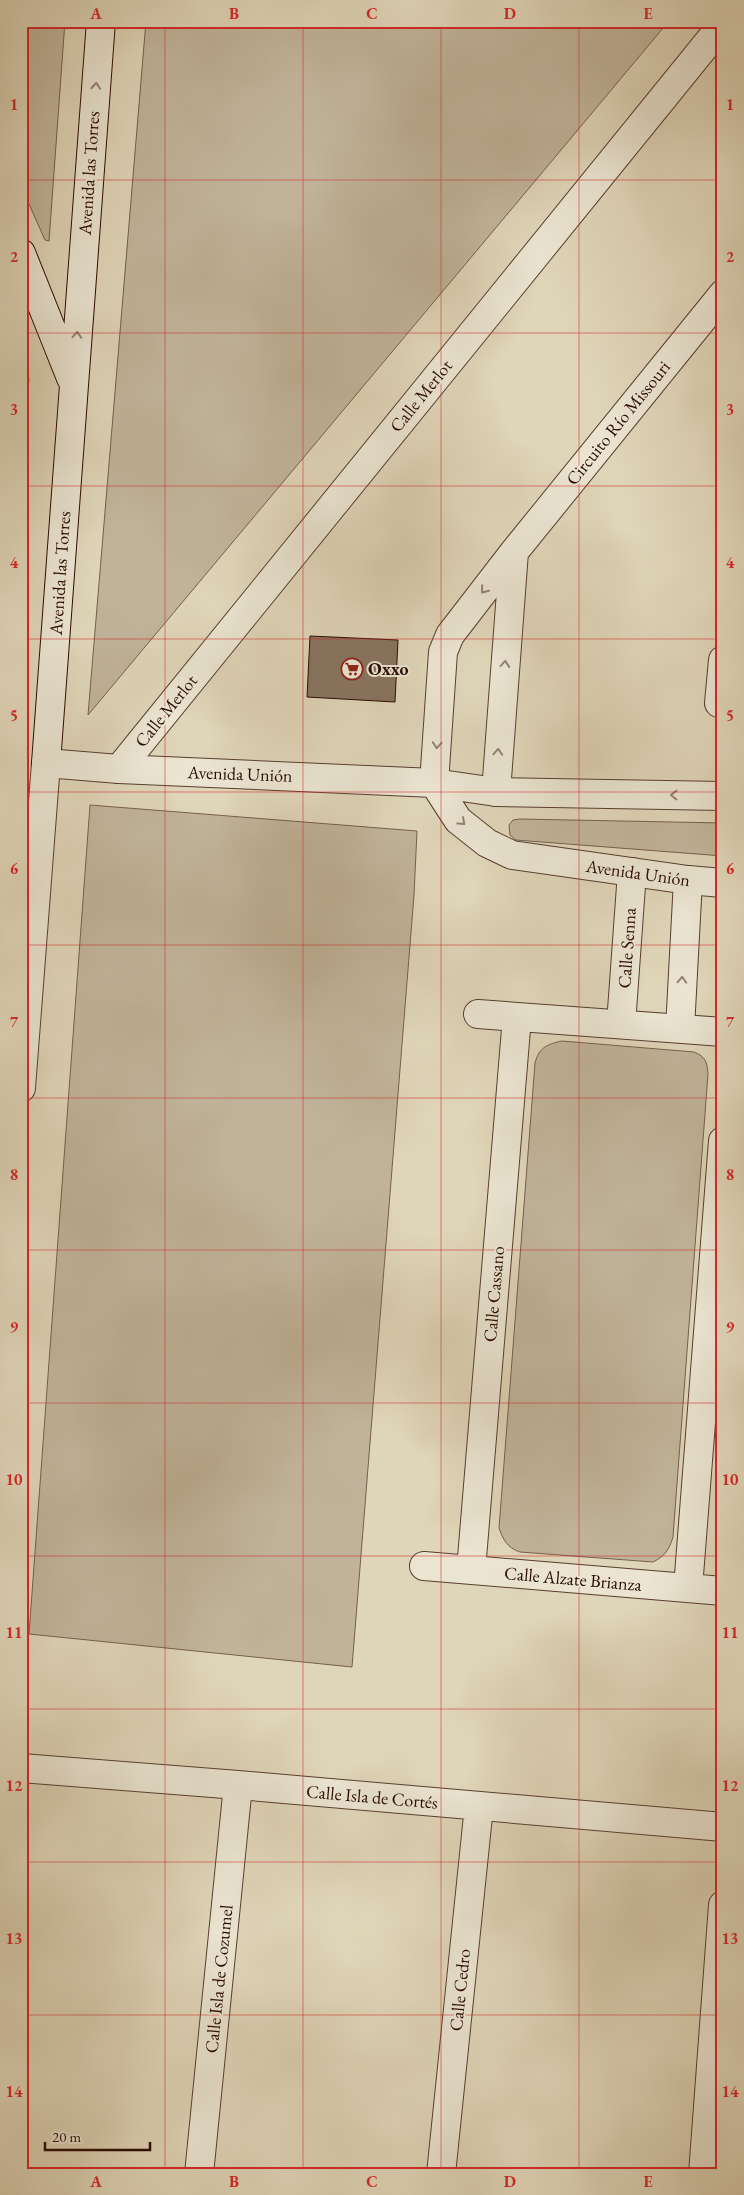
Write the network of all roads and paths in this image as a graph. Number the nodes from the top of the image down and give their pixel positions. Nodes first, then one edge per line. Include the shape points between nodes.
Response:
1 (101, 21) edge
2 (723, 24) edge
3 (21, 253) edge
4 (723, 294) edge
5 (74, 384) junction
6 (514, 552) junction
7 (723, 660) edge
8 (719, 703) dead end
9 (46, 763) junction
10 (119, 769) junction
11 (434, 783) junction
12 (496, 792) junction
13 (723, 796) edge
14 (632, 872) junction
15 (688, 880) junction
16 (723, 883) edge
17 (478, 1014) dead end
18 (517, 1017) junction
19 (621, 1024) junction
20 (680, 1029) junction
21 (723, 1032) edge
22 (21, 1088) edge
23 (723, 1141) edge
24 (424, 1566) dead end
25 (471, 1570) junction
26 (688, 1588) junction
27 (723, 1590) edge
28 (21, 1768) edge
29 (238, 1785) junction
30 (479, 1806) junction
31 (723, 1827) edge
32 (723, 1904) edge
33 (199, 2174) edge
34 (441, 2174) edge
35 (703, 2174) edge

5 -> 1 street, Avenida las Torres
2 - 10 street, Calle Merlot
3 - 5 street, Avenida las Torres
4 - 6 street, Circuito Río Missouri
5 - 9 street, Avenida las Torres
6 -> 11 street, Circuito Río Missouri via 446,643
12 -> 6 street
7 - 8 street
9 - 10 street, Avenida Unión
9 - 22 street, Avenida las Torres
10 - 11 street, Avenida Unión
11 - 12 street, Avenida Unión
11 -> 14 street, Avenida Unión via 458,820 487,843 512,854
13 -> 12 street, Avenida Unión
14 - 15 street, Avenida Unión
14 - 19 street, Calle Senna
15 - 16 street, Avenida Unión
20 -> 15 street
17 - 18 street
18 - 19 street
18 - 25 street, Calle Cassano
19 - 20 street
20 - 21 street
23 - 26 street
24 - 25 street, Calle Alzate Brianza
25 - 26 street, Calle Alzate Brianza
26 - 27 street, Calle Alzate Brianza
28 - 29 street, Calle Isla de Cortés
29 - 30 street, Calle Isla de Cortés
29 - 33 street, Calle Isla de Cozumel
30 - 31 street, Calle Isla de Cortés
30 - 34 street, Calle Cedro
32 - 35 street

